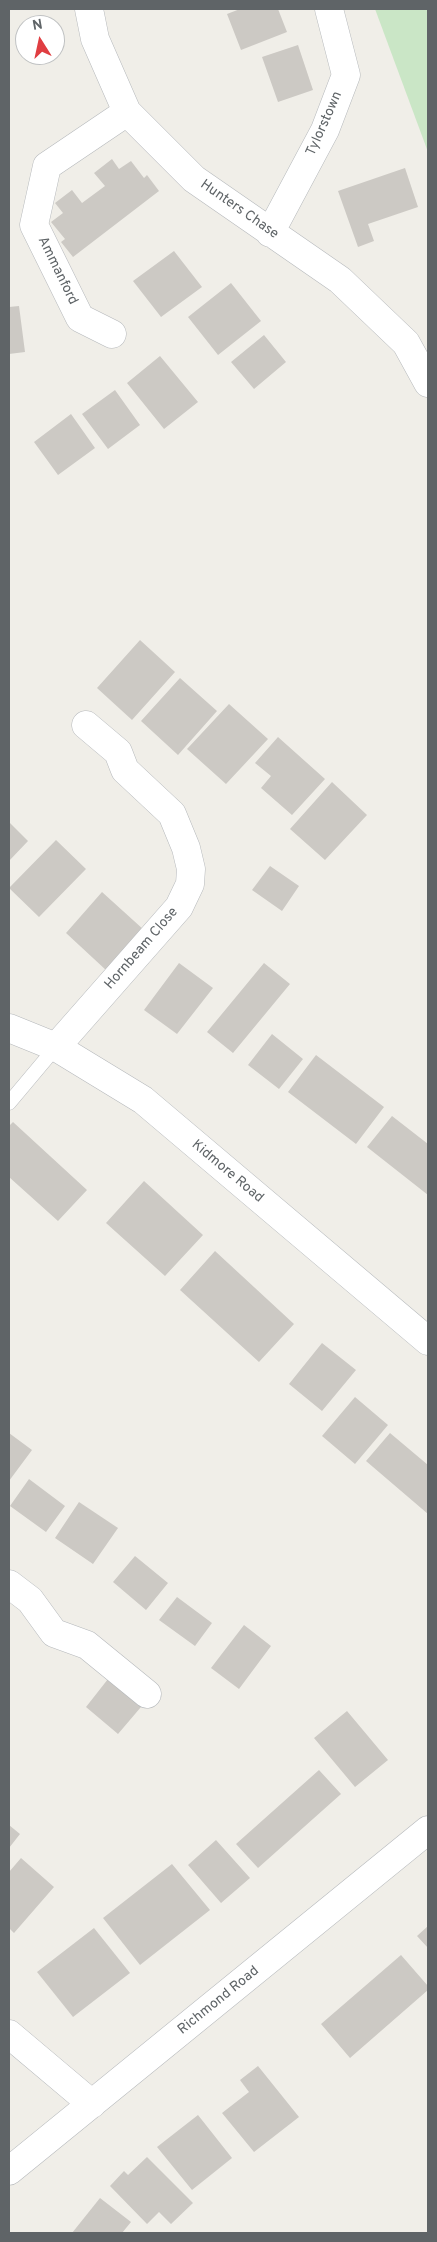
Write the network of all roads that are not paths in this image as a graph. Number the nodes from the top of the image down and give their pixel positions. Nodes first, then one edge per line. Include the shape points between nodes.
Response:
1 (89, 9) edge
2 (329, 9) edge
3 (127, 112) junction
4 (270, 233) junction
5 (112, 334) dead end
6 (428, 383) edge
7 (86, 725) dead end
8 (10, 1030) edge
9 (56, 1047) junction
10 (9, 1103) edge
11 (428, 1341) edge
12 (9, 1584) edge
13 (147, 1694) dead end
14 (428, 1830) edge
15 (9, 2034) edge
16 (92, 2104) junction
17 (9, 2171) edge

1 - 3 street, Hunters Chase via 95,39
2 - 4 street, Tylorstown via 346,75 326,130
3 - 4 street, Hunters Chase via 194,179
3 - 5 street, Ammanford via 47,166 34,225 80,318
4 - 6 street, Hunters Chase via 340,280 399,336
7 - 9 street, Hornbeam Close via 118,752 125,770 172,814 186,848 191,869 190,884 179,906
8 - 9 street, Kidmore Road
9 - 10 lane
9 - 11 street, Kidmore Road via 143,1100
12 - 13 street via 30,1600 54,1633 87,1645
14 - 16 street, Richmond Road
15 - 16 street
16 - 17 street, Richmond Road

